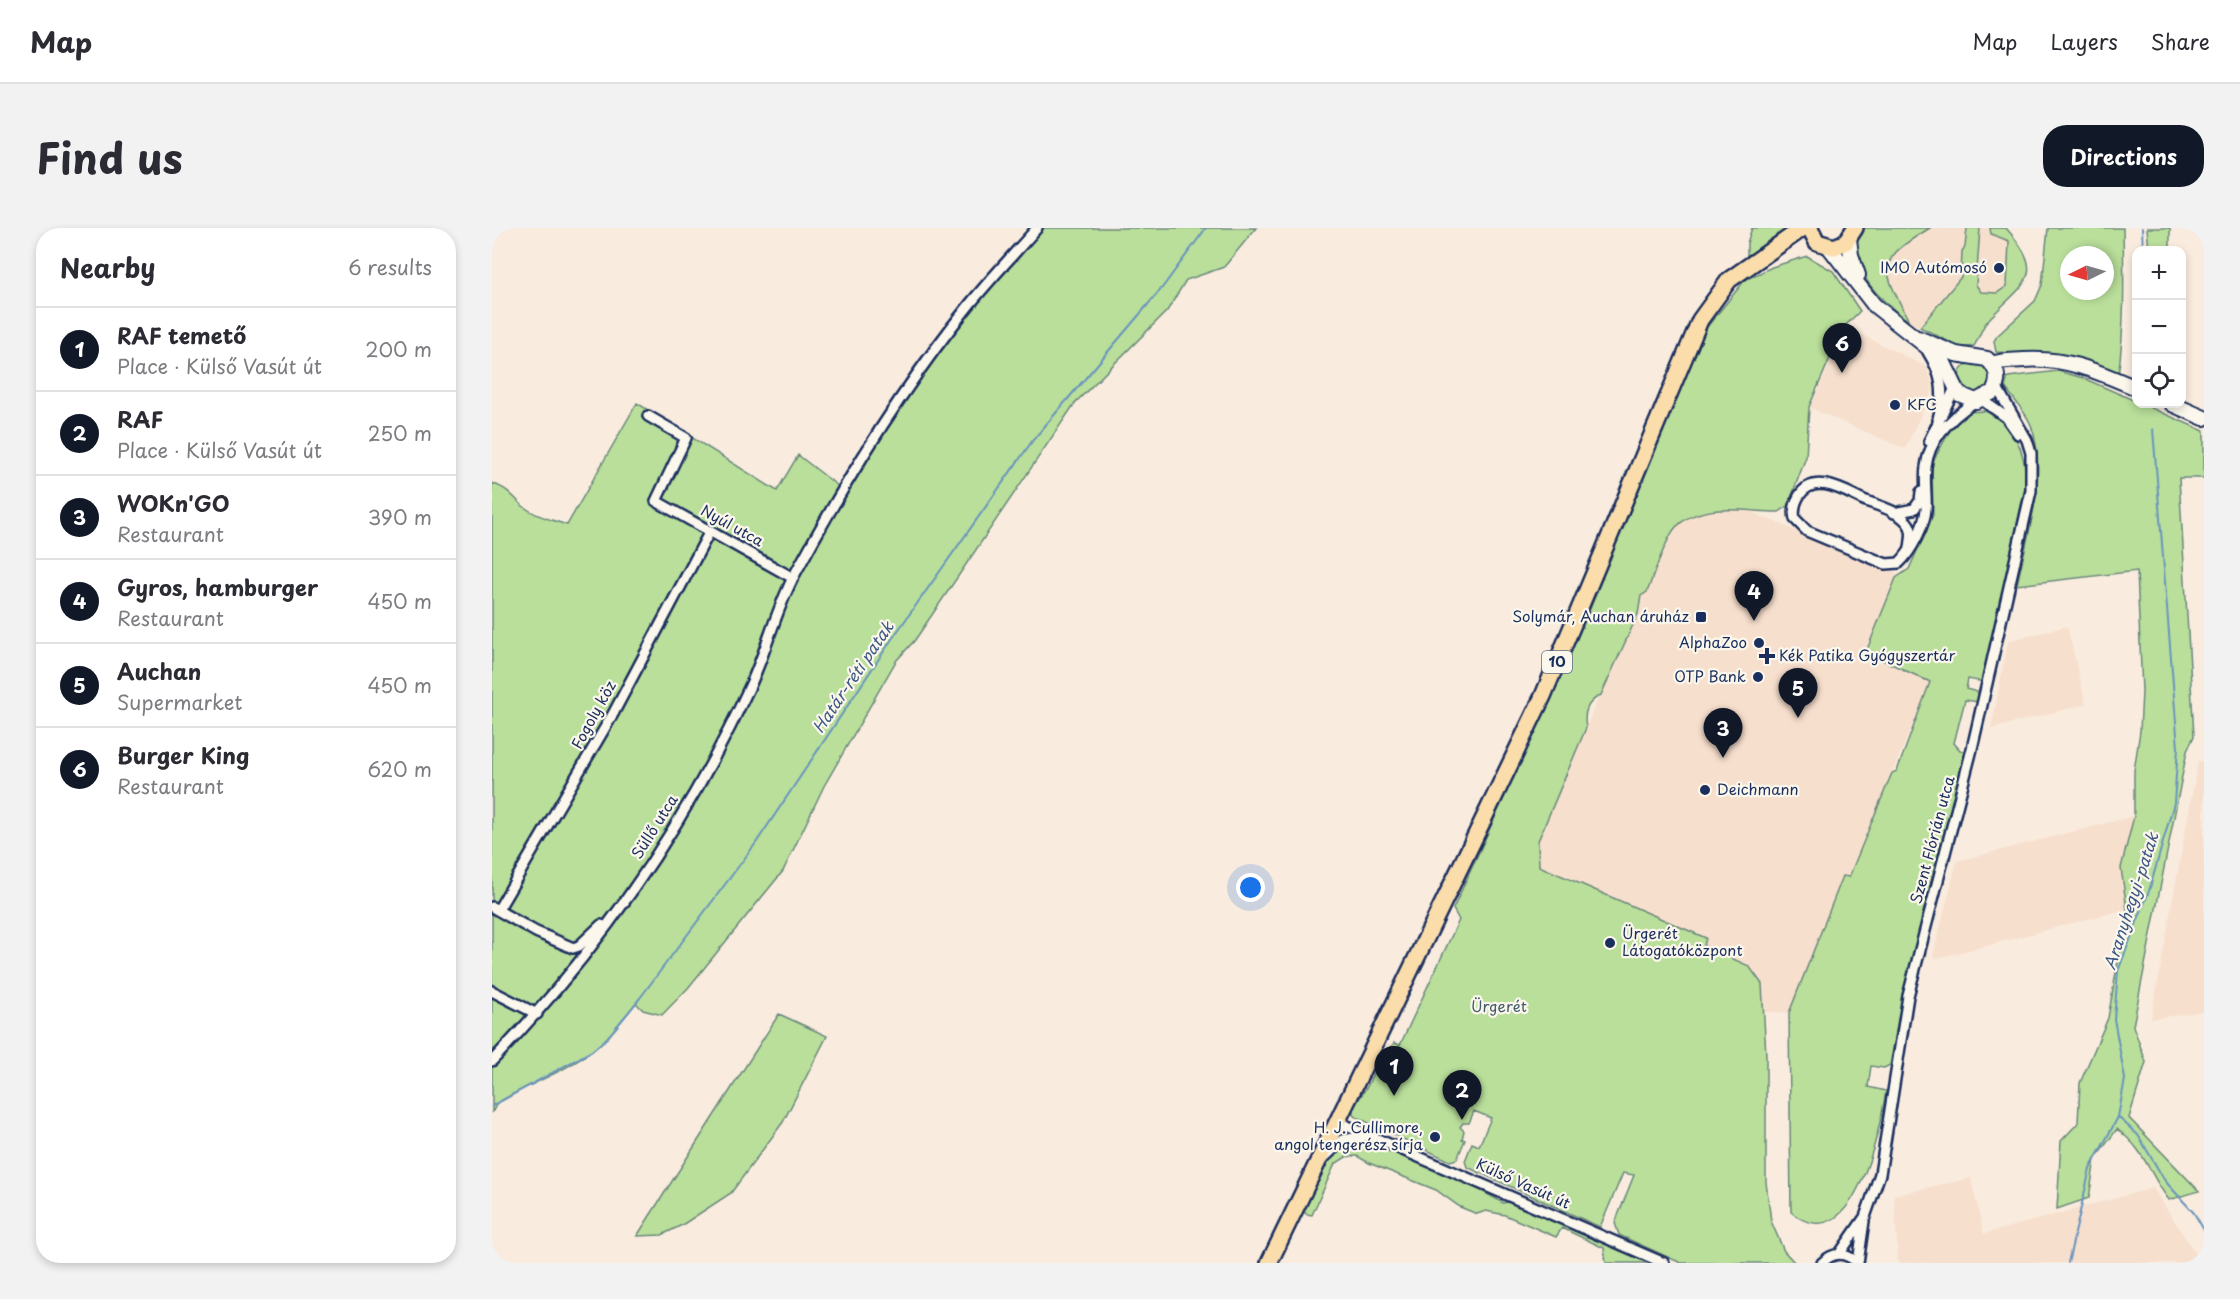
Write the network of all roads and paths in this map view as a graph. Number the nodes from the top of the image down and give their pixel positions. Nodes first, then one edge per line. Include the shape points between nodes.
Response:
1 (1037, 228) edge
2 (1803, 228) edge
3 (1853, 231) edge
4 (1819, 239) edge
5 (1762, 256) junction
6 (1865, 293) junction
7 (1918, 338) junction
8 (1968, 357) junction
9 (2023, 360) junction
10 (1992, 364) junction
11 (1997, 383) junction
12 (1954, 384) junction
13 (2132, 386) edge
14 (1979, 401) junction
15 (2182, 408) edge
16 (648, 416) dead end
17 (2204, 418) edge
18 (1934, 432) junction
19 (2031, 470) junction
20 (1894, 513) junction
21 (710, 531) junction
22 (1910, 549) junction
23 (793, 578) junction
24 (495, 908) edge
25 (606, 927) junction
26 (492, 991) edge
27 (537, 1014) junction
28 (492, 1062) edge
29 (1338, 1122) junction
30 (1368, 1136) junction
31 (1313, 1174) junction
32 (1865, 1217) junction
33 (1840, 1253) junction
34 (1269, 1263) edge
35 (1665, 1263) edge
36 (1822, 1263) edge
37 (1858, 1263) edge

1 - 23 street, Süllő utca via 969,304 906,392 842,489
2 - 5 main road, 10
3 - 4 main road, 10 via 1842,245
3 - 6 street via 1851,255
4 - 5 main road, 10
4 - 6 street
5 - 29 main road, 10 via 1729,280 1700,320 1543,696
6 - 7 street via 1886,316
7 - 8 street
7 - 12 street via 1944,363
7 - 18 street via 1941,379 1942,397
8 - 10 street via 1980,357
8 - 12 street via 1957,366
9 - 10 street
9 - 11 street
9 - 13 street via 2074,363
10 - 11 street
11 - 14 street via 1988,397
11 - 19 street, Szent Flórián utca via 2027,440
12 - 14 street via 1964,398
12 - 18 street
14 - 19 street, Szent Flórián utca via 1999,411 2012,425
14 - 22 street via 1953,419 1930,452 1925,514
15 - 17 street
16 - 21 street, Nyúl utca via 686,438 656,501
18 - 20 street via 1921,464 1920,501 1907,512
19 - 32 street, Szent Flórián utca via 2027,513 1987,689 1908,996 1880,1174
20 - 22 street via 1912,531
20 - 22 street via 1820,483 1800,494 1794,513 1797,523 1807,531 1886,564 1899,563
21 - 23 street, Nyúl utca
21 - 24 street, Fogoly köz via 613,714
23 - 25 street, Süllő utca via 750,685 696,791
24 - 25 street via 573,948 601,925
25 - 27 street, Süllő utca
26 - 27 street
27 - 28 street, Süllő utca
29 - 30 street, Külső Vasút út
29 - 31 main road, 10
30 - 31 street via 1338,1143
30 - 35 street, Külső Vasút út
31 - 34 main road, 10
32 - 33 street, Szent Flórián utca
32 - 37 street, Szent Flórián utca
33 - 36 street
33 - 37 street

